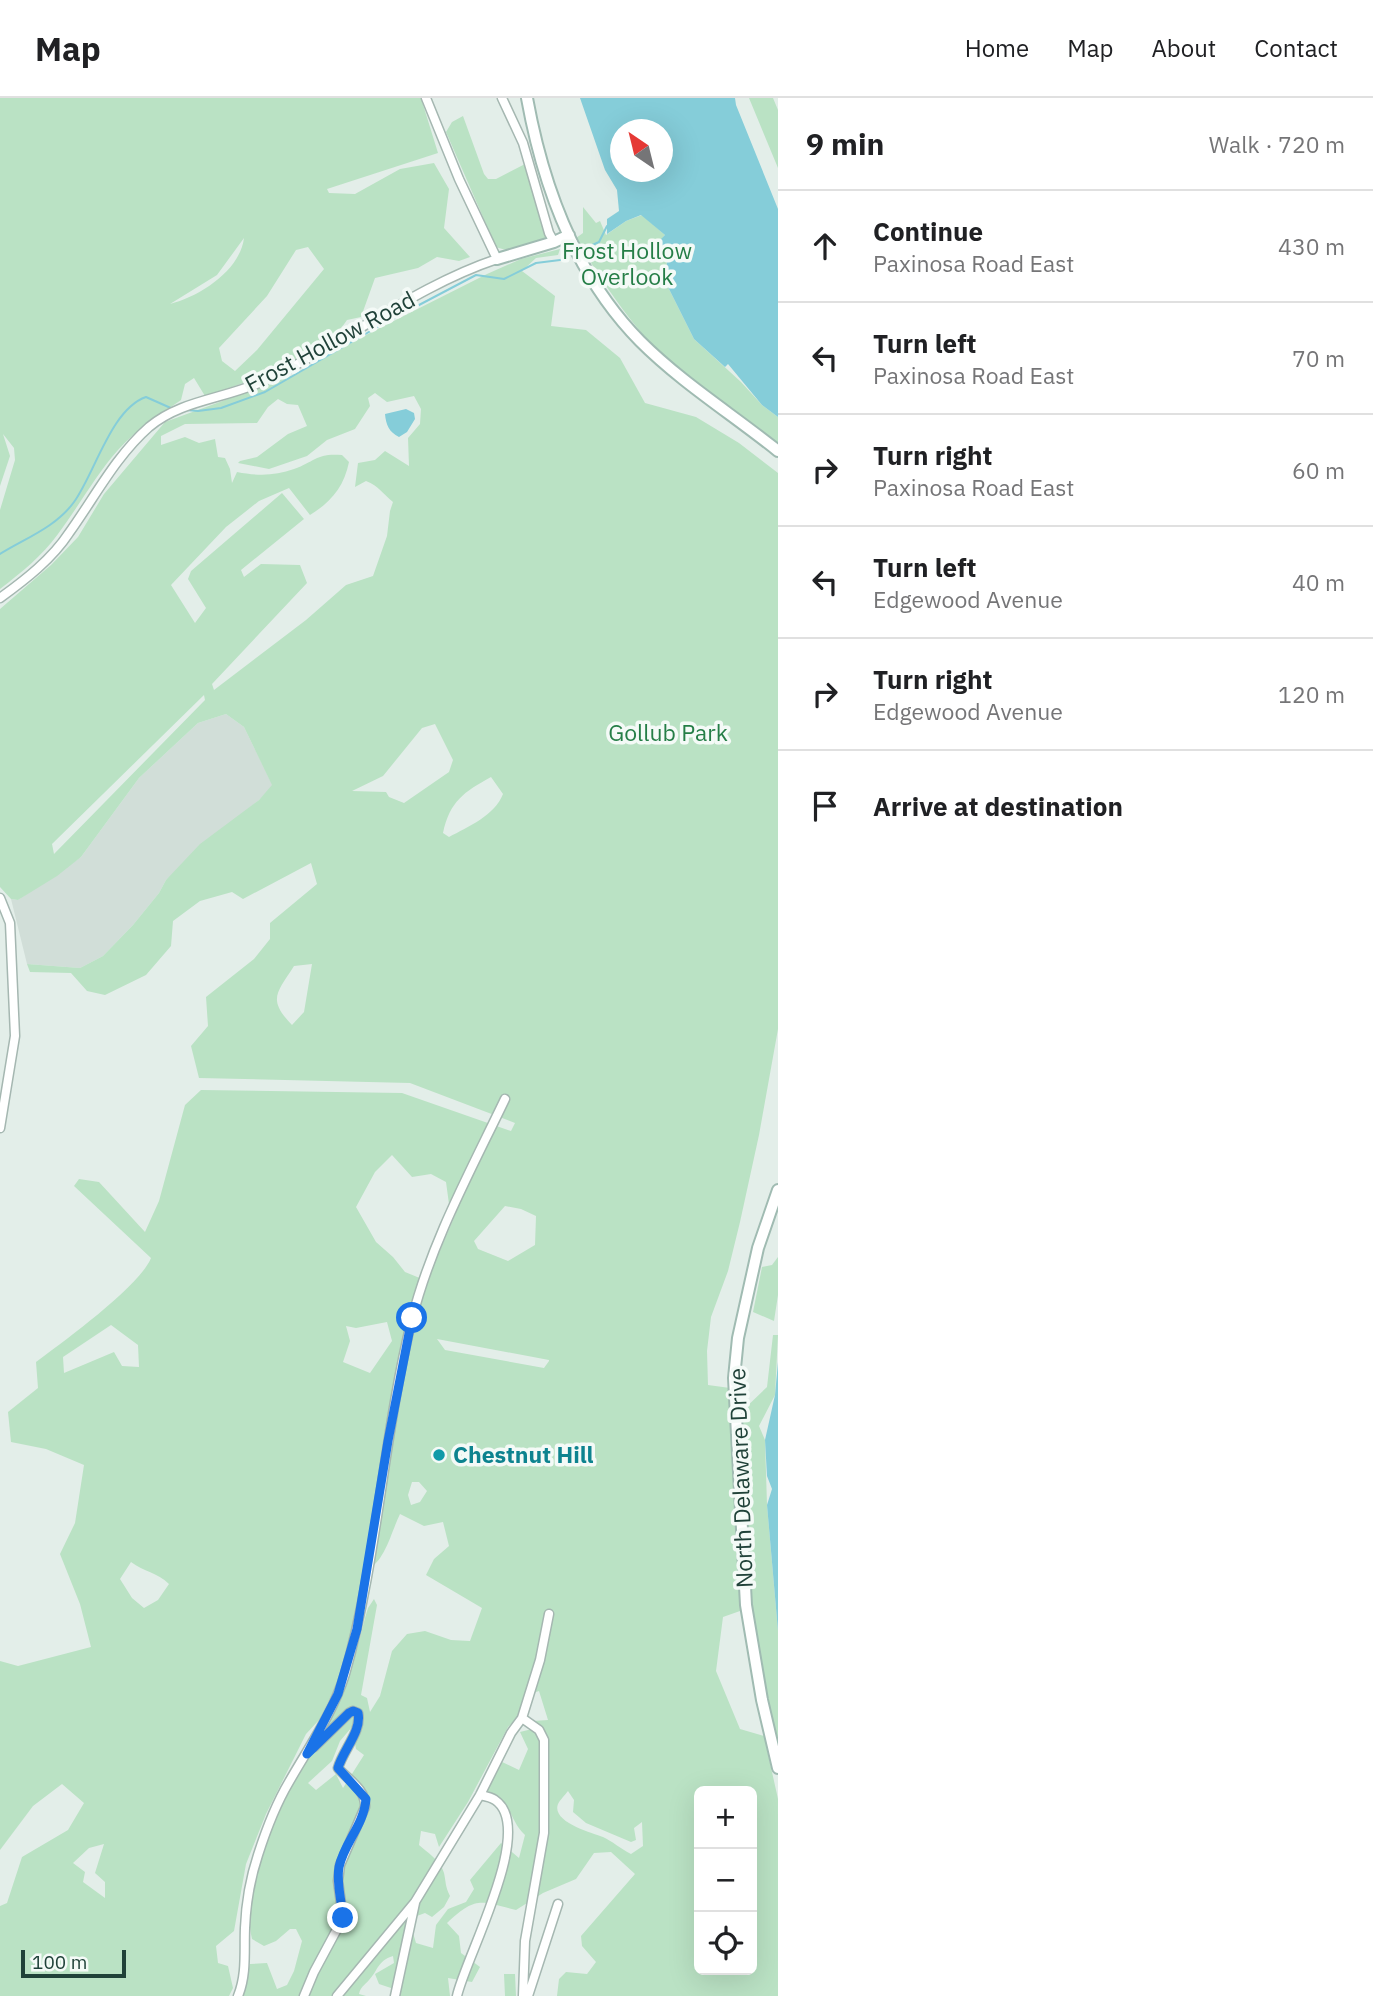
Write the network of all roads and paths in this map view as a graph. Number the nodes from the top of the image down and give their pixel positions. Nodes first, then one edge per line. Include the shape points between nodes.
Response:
1 (426, 98) edge
2 (502, 98) edge
3 (527, 98) edge
4 (569, 235) junction
5 (554, 242) junction
6 (497, 259) junction
7 (778, 451) edge
8 (0, 598) edge
9 (0, 898) edge
10 (505, 1100) dead end
11 (0, 1128) edge
12 (778, 1190) edge
13 (549, 1614) dead end
14 (522, 1718) junction
15 (307, 1754) junction
16 (778, 1768) edge
17 (480, 1795) junction
18 (415, 1902) junction
19 (558, 1905) dead end
20 (238, 1996) edge
21 (304, 1996) edge
22 (337, 1996) edge
23 (395, 1996) edge
24 (457, 1996) edge
25 (526, 1996) edge

1 - 6 street
2 - 5 street via 523,143
3 - 4 main road via 541,163
4 - 5 main road, Frost Hollow Road
4 - 7 main road via 600,292 642,342
5 - 6 main road, Frost Hollow Road
6 - 8 street, Frost Hollow Road via 451,278 262,382 168,414 133,442 53,553
9 - 11 street via 10,923 15,1036
10 - 15 street via 440,1240 412,1318 357,1629 338,1694
12 - 16 main road, North Delaware Drive via 758,1248 734,1378 746,1605 761,1700
13 - 14 street
14 - 17 street
14 - 25 street via 539,1730 544,1740 544,1833 525,1941
15 - 20 street via 271,1820 252,1877
15 - 21 street via 349,1713 358,1713 360,1722 338,1768 363,1793 365,1807 340,1865 343,1918
17 - 18 street
17 - 24 street via 495,1799 502,1807 508,1830 506,1848 499,1882
18 - 22 street
18 - 23 street
19 - 25 street

